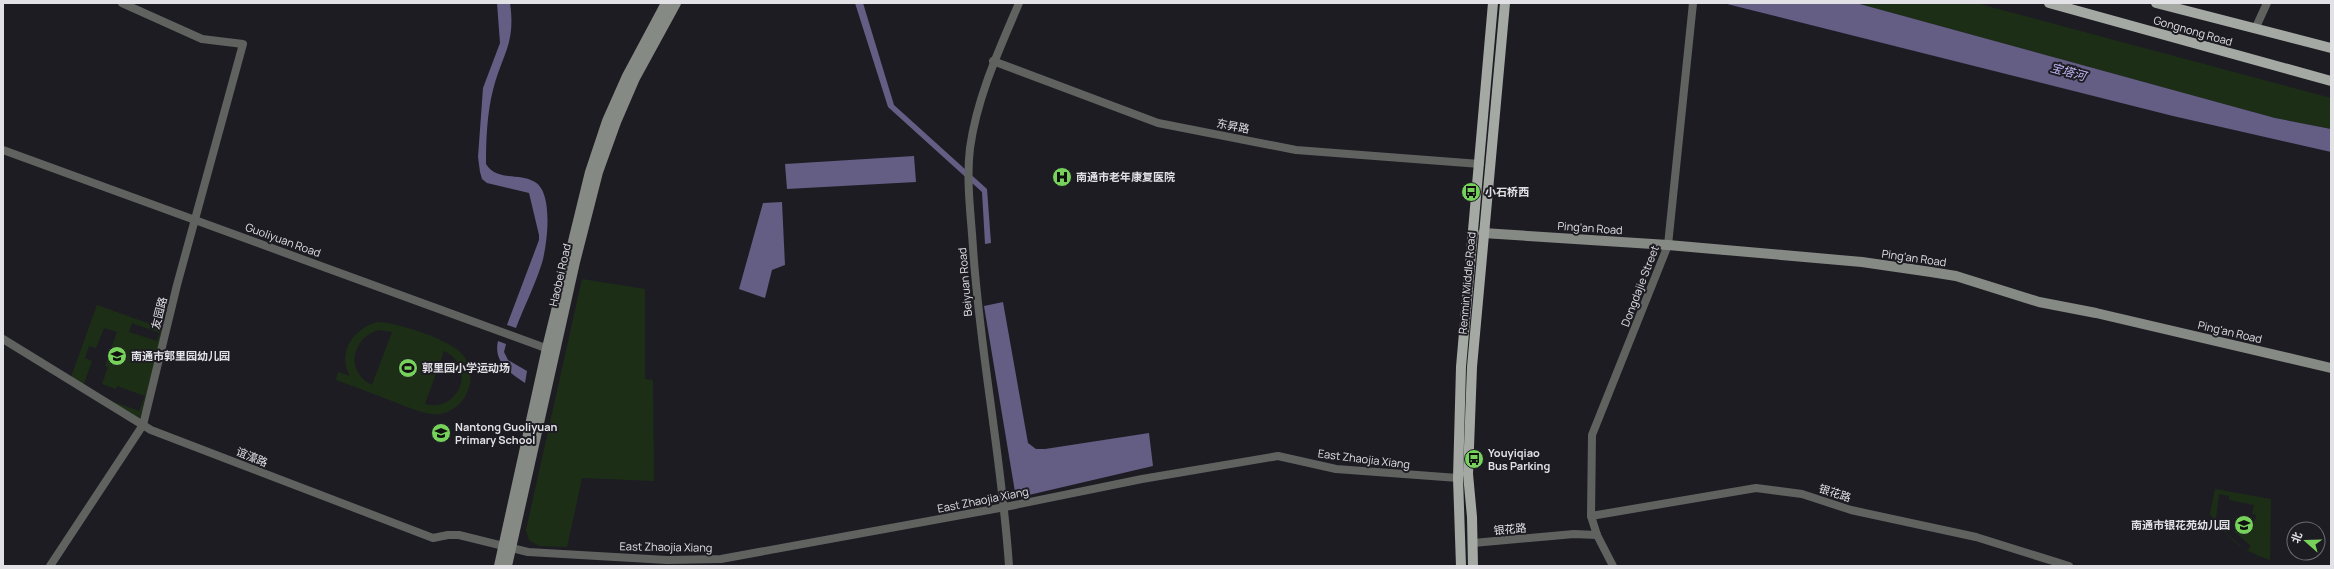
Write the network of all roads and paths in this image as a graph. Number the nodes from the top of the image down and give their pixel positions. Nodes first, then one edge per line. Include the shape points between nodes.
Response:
1 (122, 3) edge
2 (666, 3) edge
3 (676, 3) edge
4 (1019, 3) edge
5 (1493, 3) edge
6 (1505, 3) edge
7 (1693, 3) edge
8 (2049, 3) edge
9 (2156, 3) edge
10 (2267, 3) edge
11 (2256, 27) junction
12 (2331, 48) edge
13 (993, 61) junction
14 (2331, 81) edge
15 (3, 150) edge
16 (1480, 164) junction
17 (194, 220) junction
18 (1483, 233) junction
19 (1668, 245) junction
20 (3, 338) edge
21 (551, 350) junction
22 (2331, 368) edge
23 (143, 425) junction
24 (1458, 478) junction
25 (1005, 507) junction
26 (1591, 516) junction
27 (1597, 535) junction
28 (1473, 543) junction
29 (507, 547) junction
30 (50, 566) edge
31 (499, 566) edge
32 (507, 566) edge
33 (1008, 566) edge
34 (1461, 566) edge
35 (1473, 566) edge
36 (1613, 566) edge
37 (2069, 566) edge

1 - 17 street, 友园路 via 202,39 243,44
2 - 21 street, Haobei Road via 633,63 604,128 590,172
3 - 21 street, Haobei Road via 635,78 616,122 598,172
4 - 13 street, Beiyuan Road
5 - 16 main road, Renmin Middle Road
6 - 18 main road, Renmin Middle Road
7 - 19 street, Dongdajie Street
8 - 14 main road, Gongnong Road
9 - 11 main road, Gongnong Road
10 - 11 street
11 - 12 main road, Gongnong Road
13 - 16 street, 东昇路 via 1158,123 1296,150
13 - 25 street, Beiyuan Road via 972,134 969,184 976,295
15 - 17 street, Guoliyuan Road
16 - 24 main road, Renmin Middle Road via 1461,367
17 - 21 street, Guoliyuan Road
17 - 23 street, 友园路
18 - 19 street, Ping'an Road
18 - 28 main road, Renmin Middle Road via 1472,367 1468,461
19 - 22 street, Ping'an Road via 1862,262 1956,276 2039,302
19 - 26 street, Dongdajie Street via 1592,436
20 - 23 street, 谊濠路
21 - 29 street, Haobei Road
23 - 29 street, 谊濠路 via 354,510 433,538 459,535
23 - 30 street, 友园路
24 - 25 street, East Zhaojia Xiang via 1336,469 1278,456 1142,479
24 - 34 main road, Renmin Middle Road
25 - 29 street, East Zhaojia Xiang via 721,559 667,560 528,552
25 - 33 street, Beiyuan Road
26 - 27 street, Dongdajie Street
26 - 37 street, 银花路 via 1756,488 1802,494 1851,510 1976,537
27 - 28 street, 银花路 via 1574,534
27 - 36 street, Dongdajie Street
28 - 35 main road, Renmin Middle Road
29 - 31 street, Haobei Road
29 - 32 street, Haobei Road

